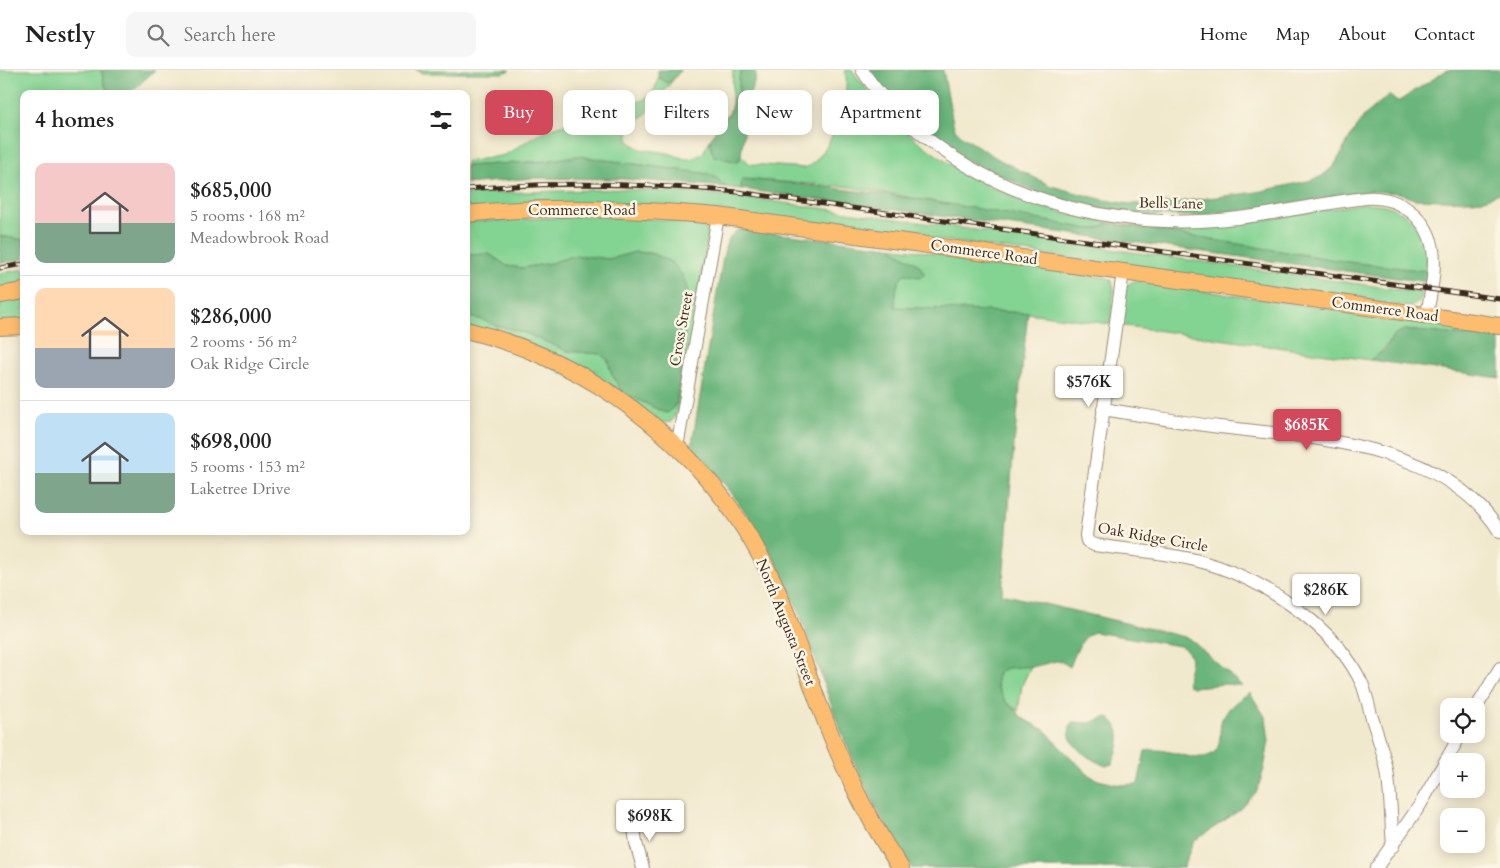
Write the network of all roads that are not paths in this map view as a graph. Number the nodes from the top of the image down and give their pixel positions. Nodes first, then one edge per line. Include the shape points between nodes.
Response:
1 (862, 70) edge
2 (470, 214) edge
3 (718, 216) junction
4 (1123, 272) junction
5 (20, 291) edge
6 (0, 295) edge
7 (1427, 315) junction
8 (20, 326) edge
9 (1500, 326) edge
10 (0, 327) edge
11 (470, 331) edge
12 (1103, 409) junction
13 (677, 447) junction
14 (1500, 532) edge
15 (1500, 668) edge
16 (1482, 698) edge
17 (1456, 743) edge
18 (633, 820) dead end
19 (1393, 846) junction
20 (643, 868) edge
21 (901, 868) edge
22 (1376, 868) edge

1 - 7 street, Bells Lane via 896,111 951,156 1005,185 1075,209 1141,219 1201,221 1366,198 1394,202 1421,221 1430,236 1434,265
2 - 3 main road, Commerce Road via 591,208
3 - 4 main road, Commerce Road
3 - 13 street, Cross Street
4 - 7 main road, Commerce Road
4 - 12 street
5 - 6 main road
7 - 9 main road, Commerce Road
8 - 10 main road
11 - 13 main road, North Augusta Street via 538,354 584,376 631,407
12 - 14 street via 1209,426 1324,439 1381,452 1459,488 1479,505
12 - 19 street, Oak Ridge Circle via 1087,541 1094,545 1176,556 1226,569 1276,594 1321,630 1350,663 1363,687 1386,768
13 - 21 main road, North Augusta Street via 722,496 764,564 850,781
15 - 16 street
17 - 19 street
18 - 20 street
19 - 22 street

